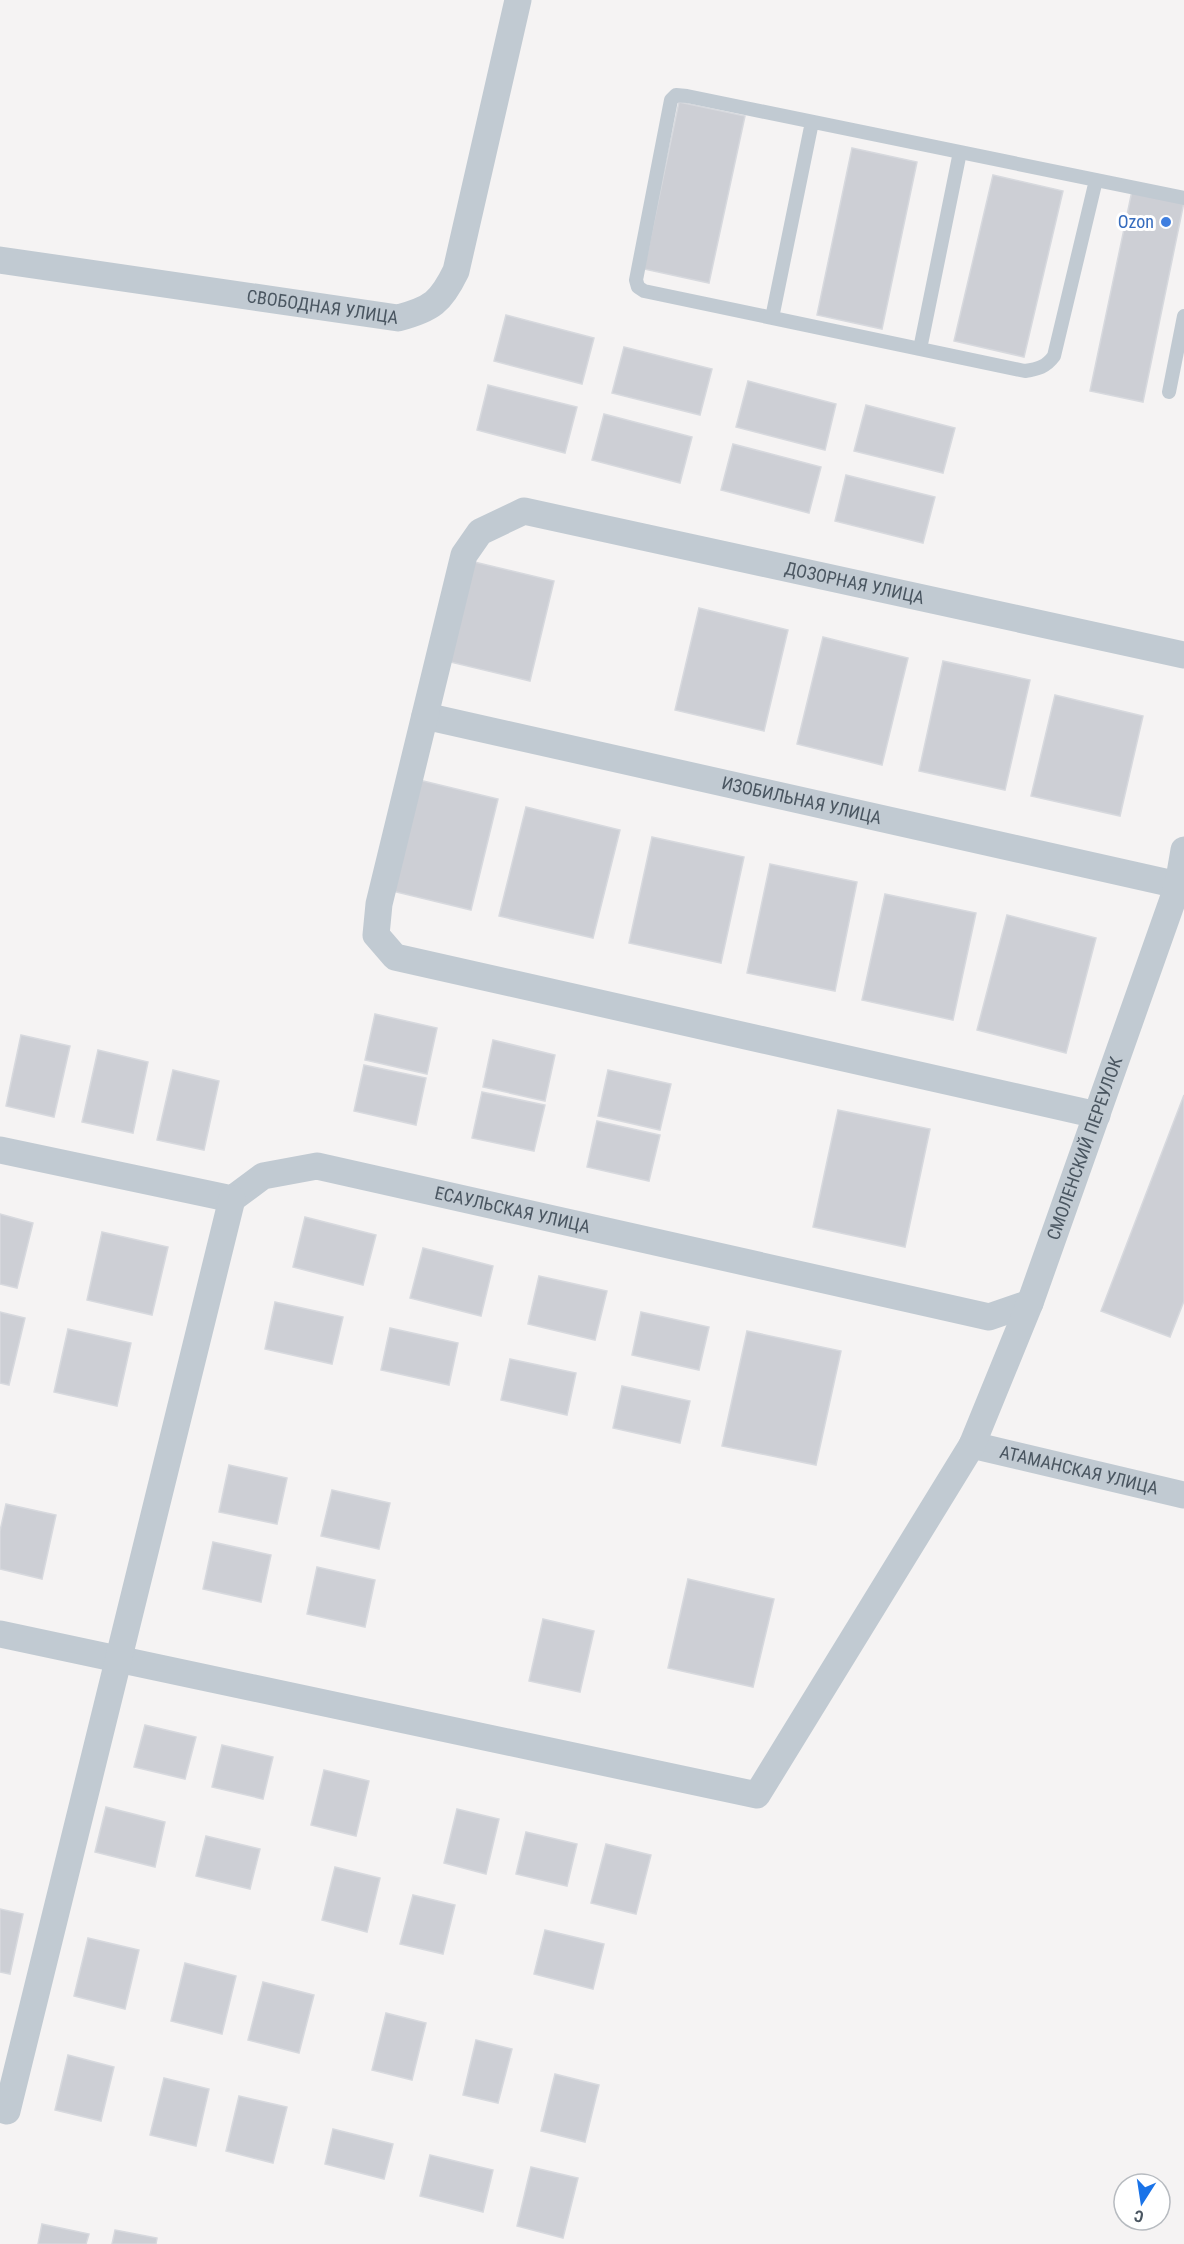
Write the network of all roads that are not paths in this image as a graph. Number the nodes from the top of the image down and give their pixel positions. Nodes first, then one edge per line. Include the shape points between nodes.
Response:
1 (518, 0) edge
2 (812, 122) junction
3 (960, 152) junction
4 (1096, 180) junction
5 (1184, 198) edge
6 (0, 260) edge
7 (1184, 316) edge
8 (772, 318) junction
9 (920, 349) junction
10 (1169, 392) dead end
11 (1184, 655) edge
12 (425, 716) junction
13 (1181, 870) edge
14 (1097, 1114) junction
15 (0, 1150) edge
16 (232, 1199) junction
17 (1030, 1303) junction
18 (972, 1445) junction
19 (1184, 1495) edge
20 (0, 1634) edge
21 (108, 1657) junction
22 (4, 2110) edge

1 - 6 street, СВОБОДНАЯ УЛИЦА via 456,271 446,292 433,305 398,318
2 - 3 lane
2 - 8 lane
2 - 8 lane via 687,96 676,95 671,100 636,280 638,287
3 - 4 lane
3 - 9 lane
4 - 5 lane
4 - 9 lane via 1054,356 1047,366 1025,371
7 - 10 lane
8 - 9 lane
11 - 12 street, ДОЗОРНАЯ УЛИЦА via 524,511 480,532 464,555
12 - 13 street, ИЗОБИЛЬНАЯ УЛИЦА
12 - 14 street via 379,904 376,935 395,957
13 - 14 street, СМОЛЕНСКИЙ ПЕРЕУЛОК
14 - 17 street, СМОЛЕНСКИЙ ПЕРЕУЛОК
15 - 16 street
16 - 17 street, ЕСАУЛЬСКАЯ УЛИЦА via 263,1176 316,1166 989,1317
16 - 21 street
17 - 18 street, СМОЛЕНСКИЙ ПЕРЕУЛОК
18 - 19 street, АТАМАНСКАЯ УЛИЦА
18 - 21 street, СМОЛЕНСКИЙ ПЕРЕУЛОК via 757,1795
20 - 21 street
21 - 22 street

